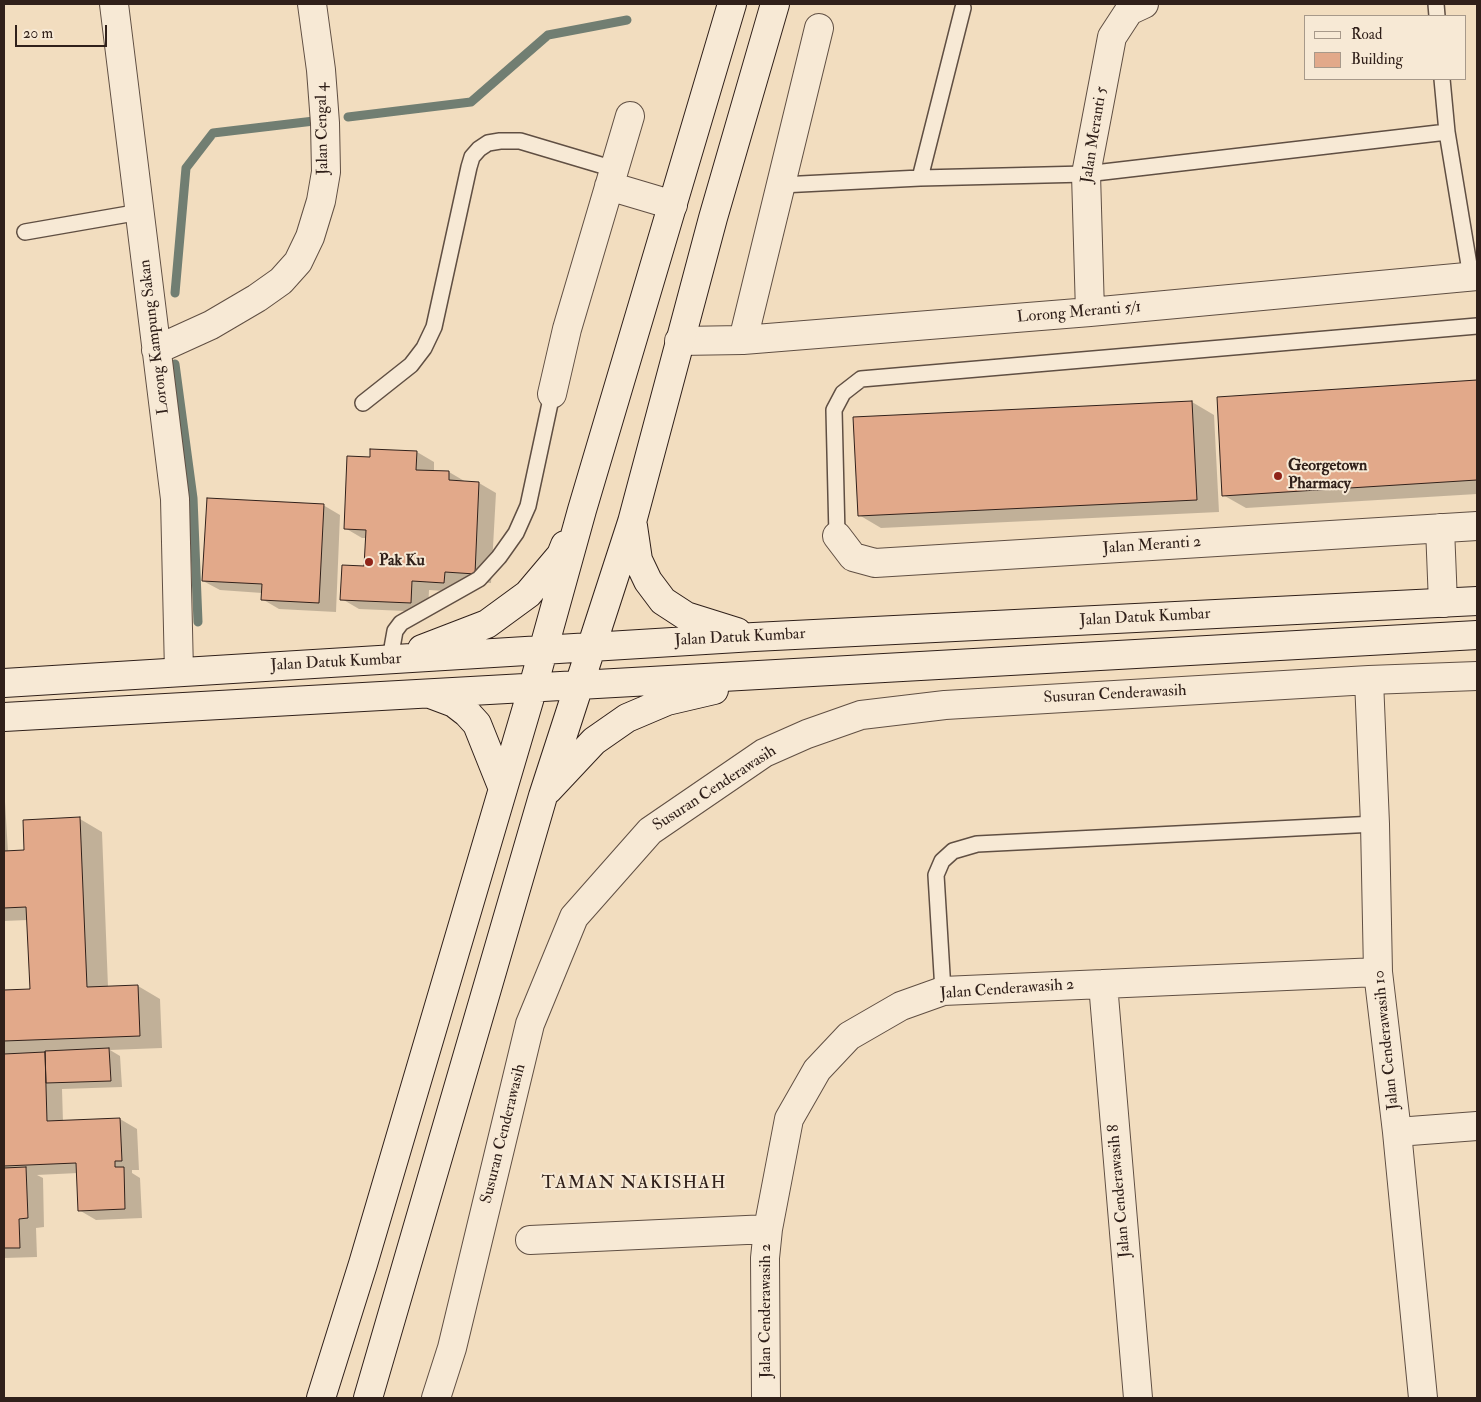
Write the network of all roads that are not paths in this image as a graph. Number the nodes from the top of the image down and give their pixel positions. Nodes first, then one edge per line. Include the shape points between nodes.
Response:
1 (114, 4) edge
2 (312, 4) edge
3 (732, 4) edge
4 (775, 4) edge
5 (1144, 4) edge
6 (963, 8) dead end
7 (819, 28) dead end
8 (1442, 80) edge
9 (630, 116) dead end
10 (1447, 132) junction
11 (1086, 174) junction
12 (612, 178) junction
13 (920, 178) junction
14 (781, 185) junction
15 (673, 205) junction
16 (140, 212) junction
17 (25, 232) dead end
18 (1474, 276) edge
19 (1090, 312) junction
20 (1477, 326) edge
21 (742, 340) junction
22 (679, 341) junction
23 (156, 350) junction
24 (552, 394) joint
25 (363, 403) dead end
26 (582, 510) junction
27 (632, 522) junction
28 (1477, 526) edge
29 (1440, 528) junction
30 (837, 536) joint
31 (1477, 601) edge
32 (1443, 604) junction
33 (1477, 635) edge
34 (754, 637) junction
35 (592, 647) junction
36 (543, 650) junction
37 (390, 659) junction
38 (179, 672) junction
39 (784, 673) junction
40 (1477, 676) edge
41 (1369, 680) junction
42 (4, 683) edge
43 (580, 684) junction
44 (533, 687) junction
45 (427, 693) junction
46 (4, 717) edge
47 (502, 788) junction
48 (543, 796) junction
49 (1375, 824) junction
50 (1378, 972) junction
51 (1103, 984) junction
52 (942, 991) junction
53 (1477, 1126) edge
54 (1397, 1132) junction
55 (768, 1229) junction
56 (530, 1240) dead end
57 (321, 1398) edge
58 (368, 1398) edge
59 (436, 1398) edge
60 (766, 1398) edge
61 (1138, 1398) edge
62 (1423, 1398) edge

1 - 16 street, Lorong Kampung Sakan
2 - 23 street, Jalan Cengal 4 via 322,79 326,172 310,237 298,262 281,281 258,298 211,325
3 - 15 street
4 - 22 street
5 - 11 street, Jalan Meranti 5 via 1129,11 1112,36
6 - 13 lane
7 - 14 street
8 - 10 lane
9 - 12 street
10 - 11 lane
10 - 18 lane
11 - 13 lane
11 - 19 street, Jalan Meranti 5
12 - 15 street
12 - 24 street via 567,329
12 - 25 lane via 520,141 488,143 479,149 468,167 434,327 411,365
13 - 14 lane
14 - 21 street
15 - 26 street
16 - 17 lane
16 - 23 street, Lorong Kampung Sakan
18 - 19 street, Lorong Meranti 5/1
19 - 21 street, Lorong Meranti 5/1
20 - 30 lane via 860,379 843,392 834,410
21 - 22 street, Lorong Meranti 5/1
22 - 27 street
23 - 38 street, Lorong Kampung Sakan via 174,499
24 - 37 lane via 528,506 516,533 479,578 401,623 395,631
26 - 36 street
26 - 37 street via 560,555 528,594 487,624
27 - 34 street via 638,560 663,601 686,616
27 - 35 street
28 - 29 street, Jalan Meranti 2
29 - 30 street, Jalan Meranti 2 via 875,563 853,557
29 - 32 street
31 - 32 street, Jalan Datuk Kumbar
32 - 34 street, Jalan Datuk Kumbar
33 - 39 street
34 - 35 street, Jalan Datuk Kumbar
35 - 36 street, Jalan Datuk Kumbar
35 - 43 street
36 - 37 street, Jalan Datuk Kumbar
36 - 44 street
37 - 38 street, Jalan Datuk Kumbar
38 - 42 street, Jalan Datuk Kumbar
39 - 43 street
39 - 48 street via 668,701 627,718 594,741
40 - 41 street, Susuran Cenderawasih
41 - 49 street, Jalan Cenderawasih 10
41 - 59 street, Susuran Cenderawasih via 945,705 861,715 764,753 650,831 574,917 530,1024 452,1348
43 - 44 street
43 - 48 street
44 - 45 street
44 - 47 street
45 - 46 street
45 - 47 street via 454,703 477,724
47 - 57 street
48 - 58 street
49 - 50 street, Jalan Cenderawasih 10
49 - 52 lane via 977,844 953,851 942,861 936,875
50 - 51 street, Jalan Cenderawasih 2
50 - 54 street, Jalan Cenderawasih 10
51 - 52 street, Jalan Cenderawasih 2
51 - 61 street, Jalan Cenderawasih 8
52 - 55 street, Jalan Cenderawasih 2 via 901,1006 849,1036 817,1070 788,1119
53 - 54 street
54 - 62 street, Jalan Cenderawasih 10
55 - 56 street
55 - 60 street, Jalan Cenderawasih 2 via 765,1258

